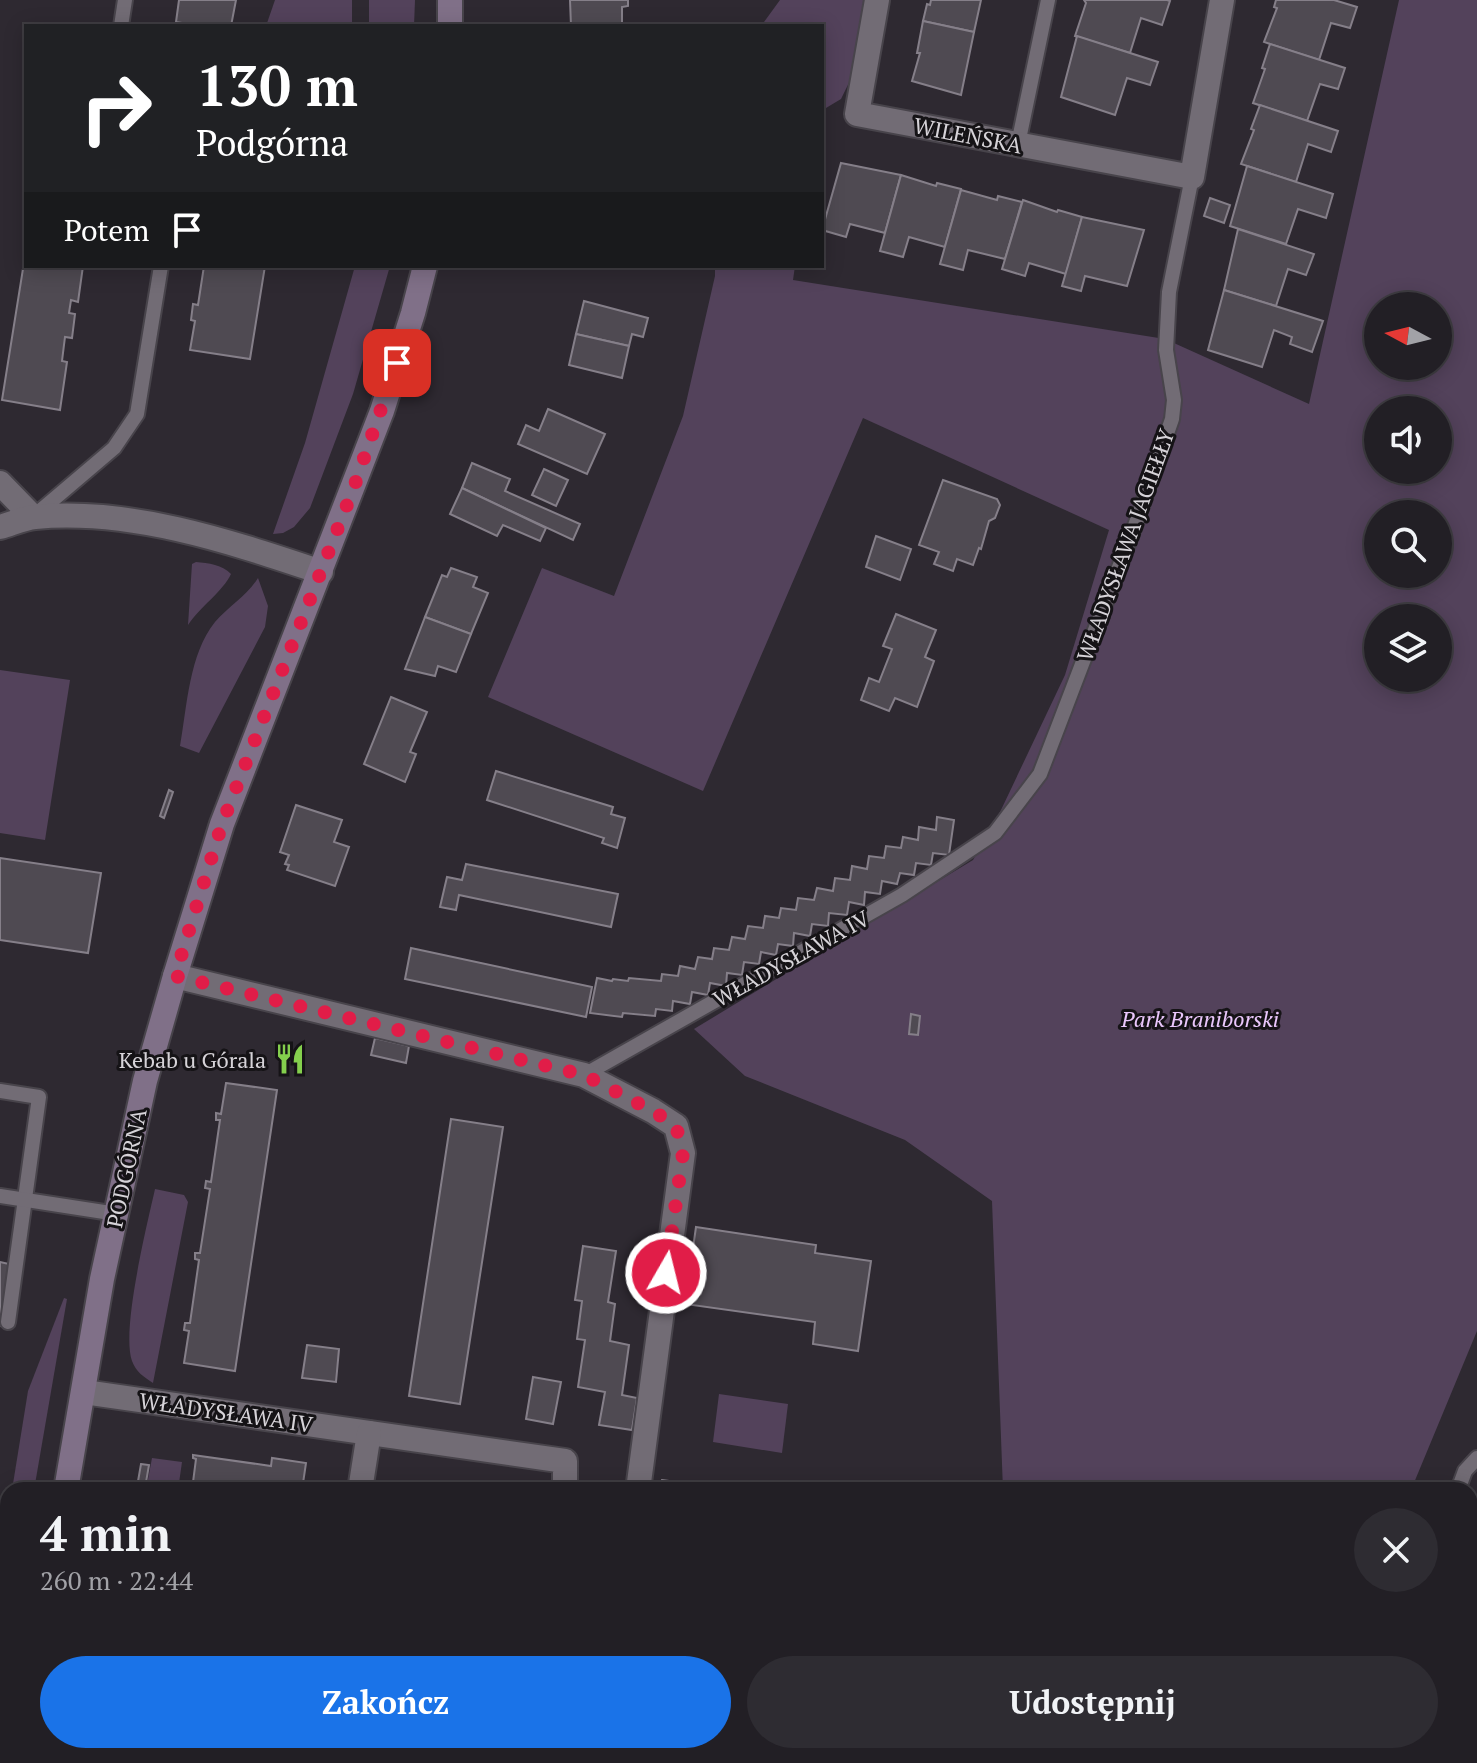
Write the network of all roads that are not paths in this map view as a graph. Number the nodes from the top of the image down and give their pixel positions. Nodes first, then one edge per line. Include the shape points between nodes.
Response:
1 (125, 0) edge
2 (450, 0) edge
3 (877, 0) edge
4 (1048, 0) edge
5 (1222, 0) edge
6 (121, 24) edge
7 (450, 24) edge
8 (1018, 144) junction
9 (1192, 177) junction
10 (161, 268) edge
11 (424, 268) edge
12 (0, 483) edge
13 (33, 517) junction
14 (0, 527) edge
15 (321, 572) junction
16 (995, 833) joint
17 (175, 976) junction
18 (584, 1075) junction
19 (0, 1091) edge
20 (0, 1196) edge
21 (25, 1200) junction
22 (117, 1214) junction
23 (8, 1322) dead end
24 (84, 1392) junction
25 (369, 1433) junction
26 (1477, 1458) edge
27 (67, 1482) edge
28 (361, 1482) edge
29 (565, 1482) edge
30 (639, 1482) edge
31 (1461, 1482) edge

1 - 6 lane
2 - 7 street
3 - 8 street, WILEŃSKA via 857,114
4 - 8 lane
5 - 9 street, WŁADYSŁAWA JAGIEŁŁY
8 - 9 street, WILEŃSKA
9 - 16 lane, WŁADYSŁAWA JAGIEŁŁY via 1169,292 1166,350 1172,419 1040,774
10 - 13 lane via 137,414 114,448
11 - 15 street, PODGÓRNA via 382,411
12 - 13 street
13 - 14 street
13 - 15 street via 97,515 166,527
15 - 17 street, PODGÓRNA via 222,824
16 - 18 lane, WŁADYSŁAWA IV via 902,895
17 - 18 street
17 - 22 street, PODGÓRNA via 145,1081
18 - 30 street via 676,1126 683,1153
19 - 21 lane via 39,1097
20 - 21 lane
21 - 22 lane
21 - 23 lane
22 - 24 street, PODGÓRNA
24 - 25 street, WŁADYSŁAWA IV
24 - 27 street, PODGÓRNA
25 - 28 street
25 - 29 street, WŁADYSŁAWA IV via 565,1461
26 - 31 lane

